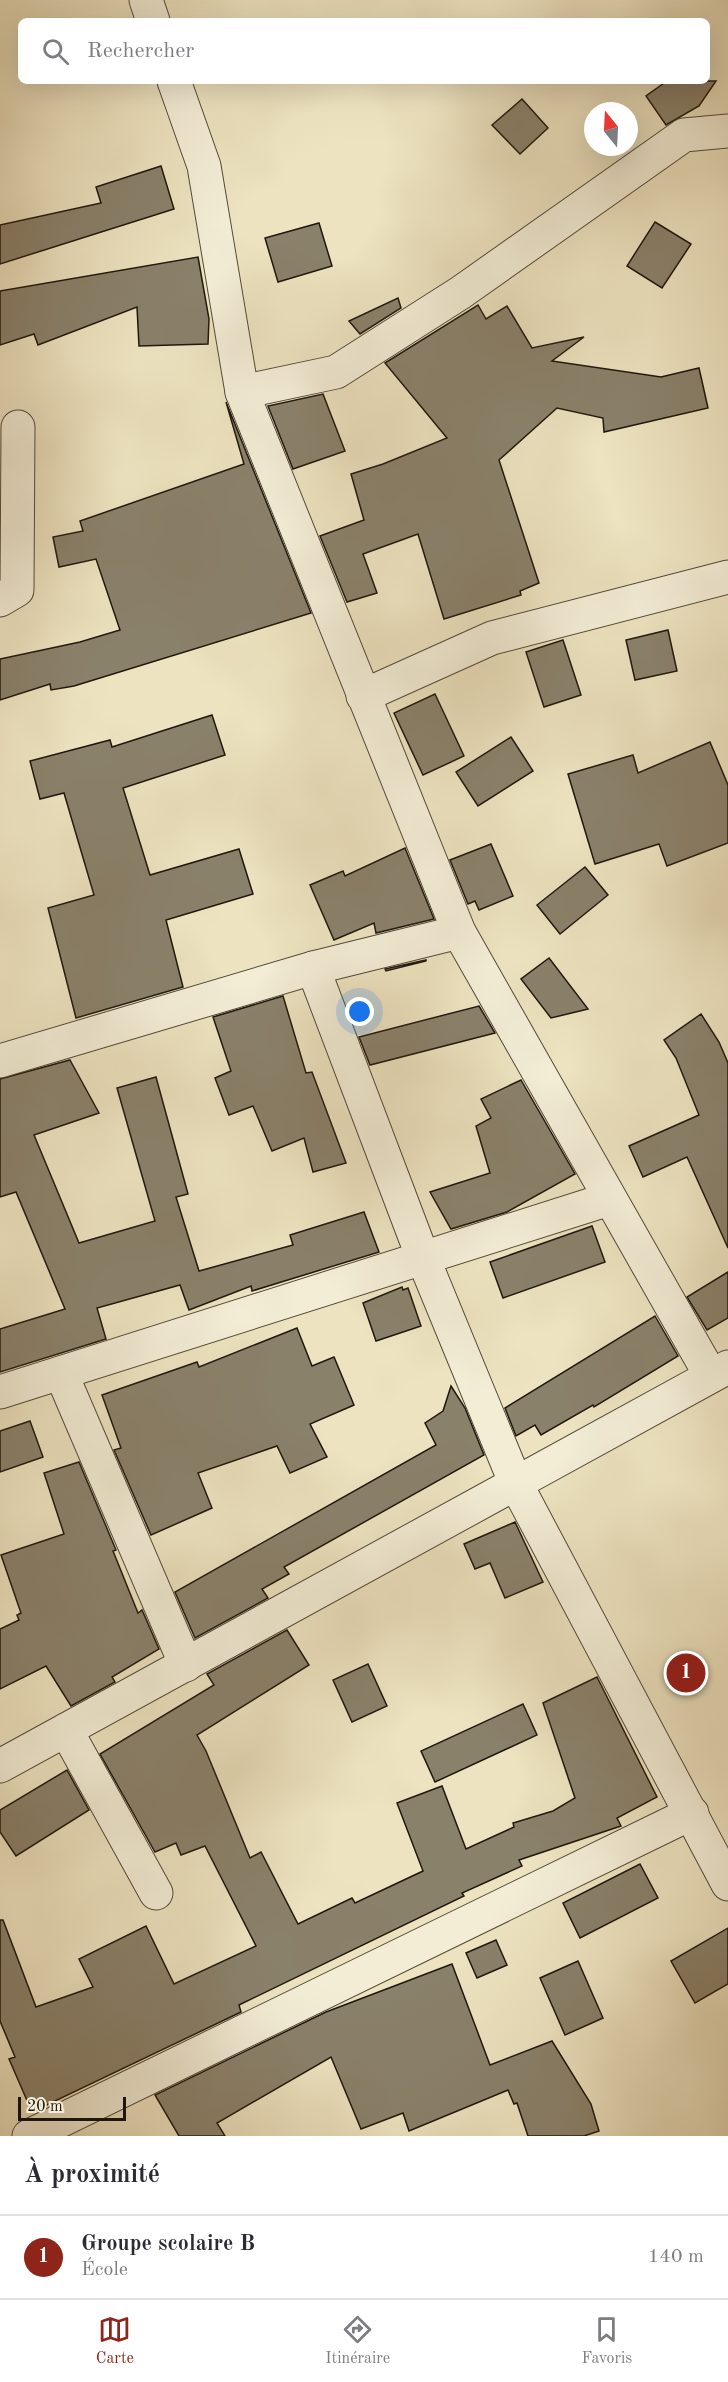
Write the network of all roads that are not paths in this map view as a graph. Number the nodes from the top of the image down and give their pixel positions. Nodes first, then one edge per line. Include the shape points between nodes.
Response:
1 (146, 0) edge
2 (152, 18) edge
3 (175, 84) edge
4 (728, 131) edge
5 (242, 392) junction
6 (18, 427) dead end
7 (728, 577) edge
8 (0, 600) edge
9 (363, 696) junction
10 (459, 932) junction
11 (313, 968) junction
12 (0, 1061) edge
13 (609, 1199) junction
14 (423, 1258) junction
15 (720, 1371) edge
16 (61, 1373) junction
17 (0, 1392) edge
18 (516, 1484) junction
19 (186, 1665) junction
20 (66, 1731) junction
21 (0, 1766) edge
22 (692, 1813) junction
23 (728, 1884) edge
24 (156, 1893) dead end
25 (29, 2136) edge

1 - 2 street
3 - 5 street via 204,166
4 - 5 street via 684,135 460,293 336,372
5 - 9 street
6 - 8 street via 17,590
7 - 9 street via 492,638
9 - 10 street
10 - 11 street
10 - 13 street
11 - 12 street
11 - 14 street
13 - 14 street
13 - 15 street
14 - 16 street
14 - 18 street
15 - 18 street
16 - 17 street
16 - 19 street
18 - 19 street
18 - 22 street
19 - 20 street
20 - 21 street
20 - 24 street
22 - 23 street
22 - 25 street

